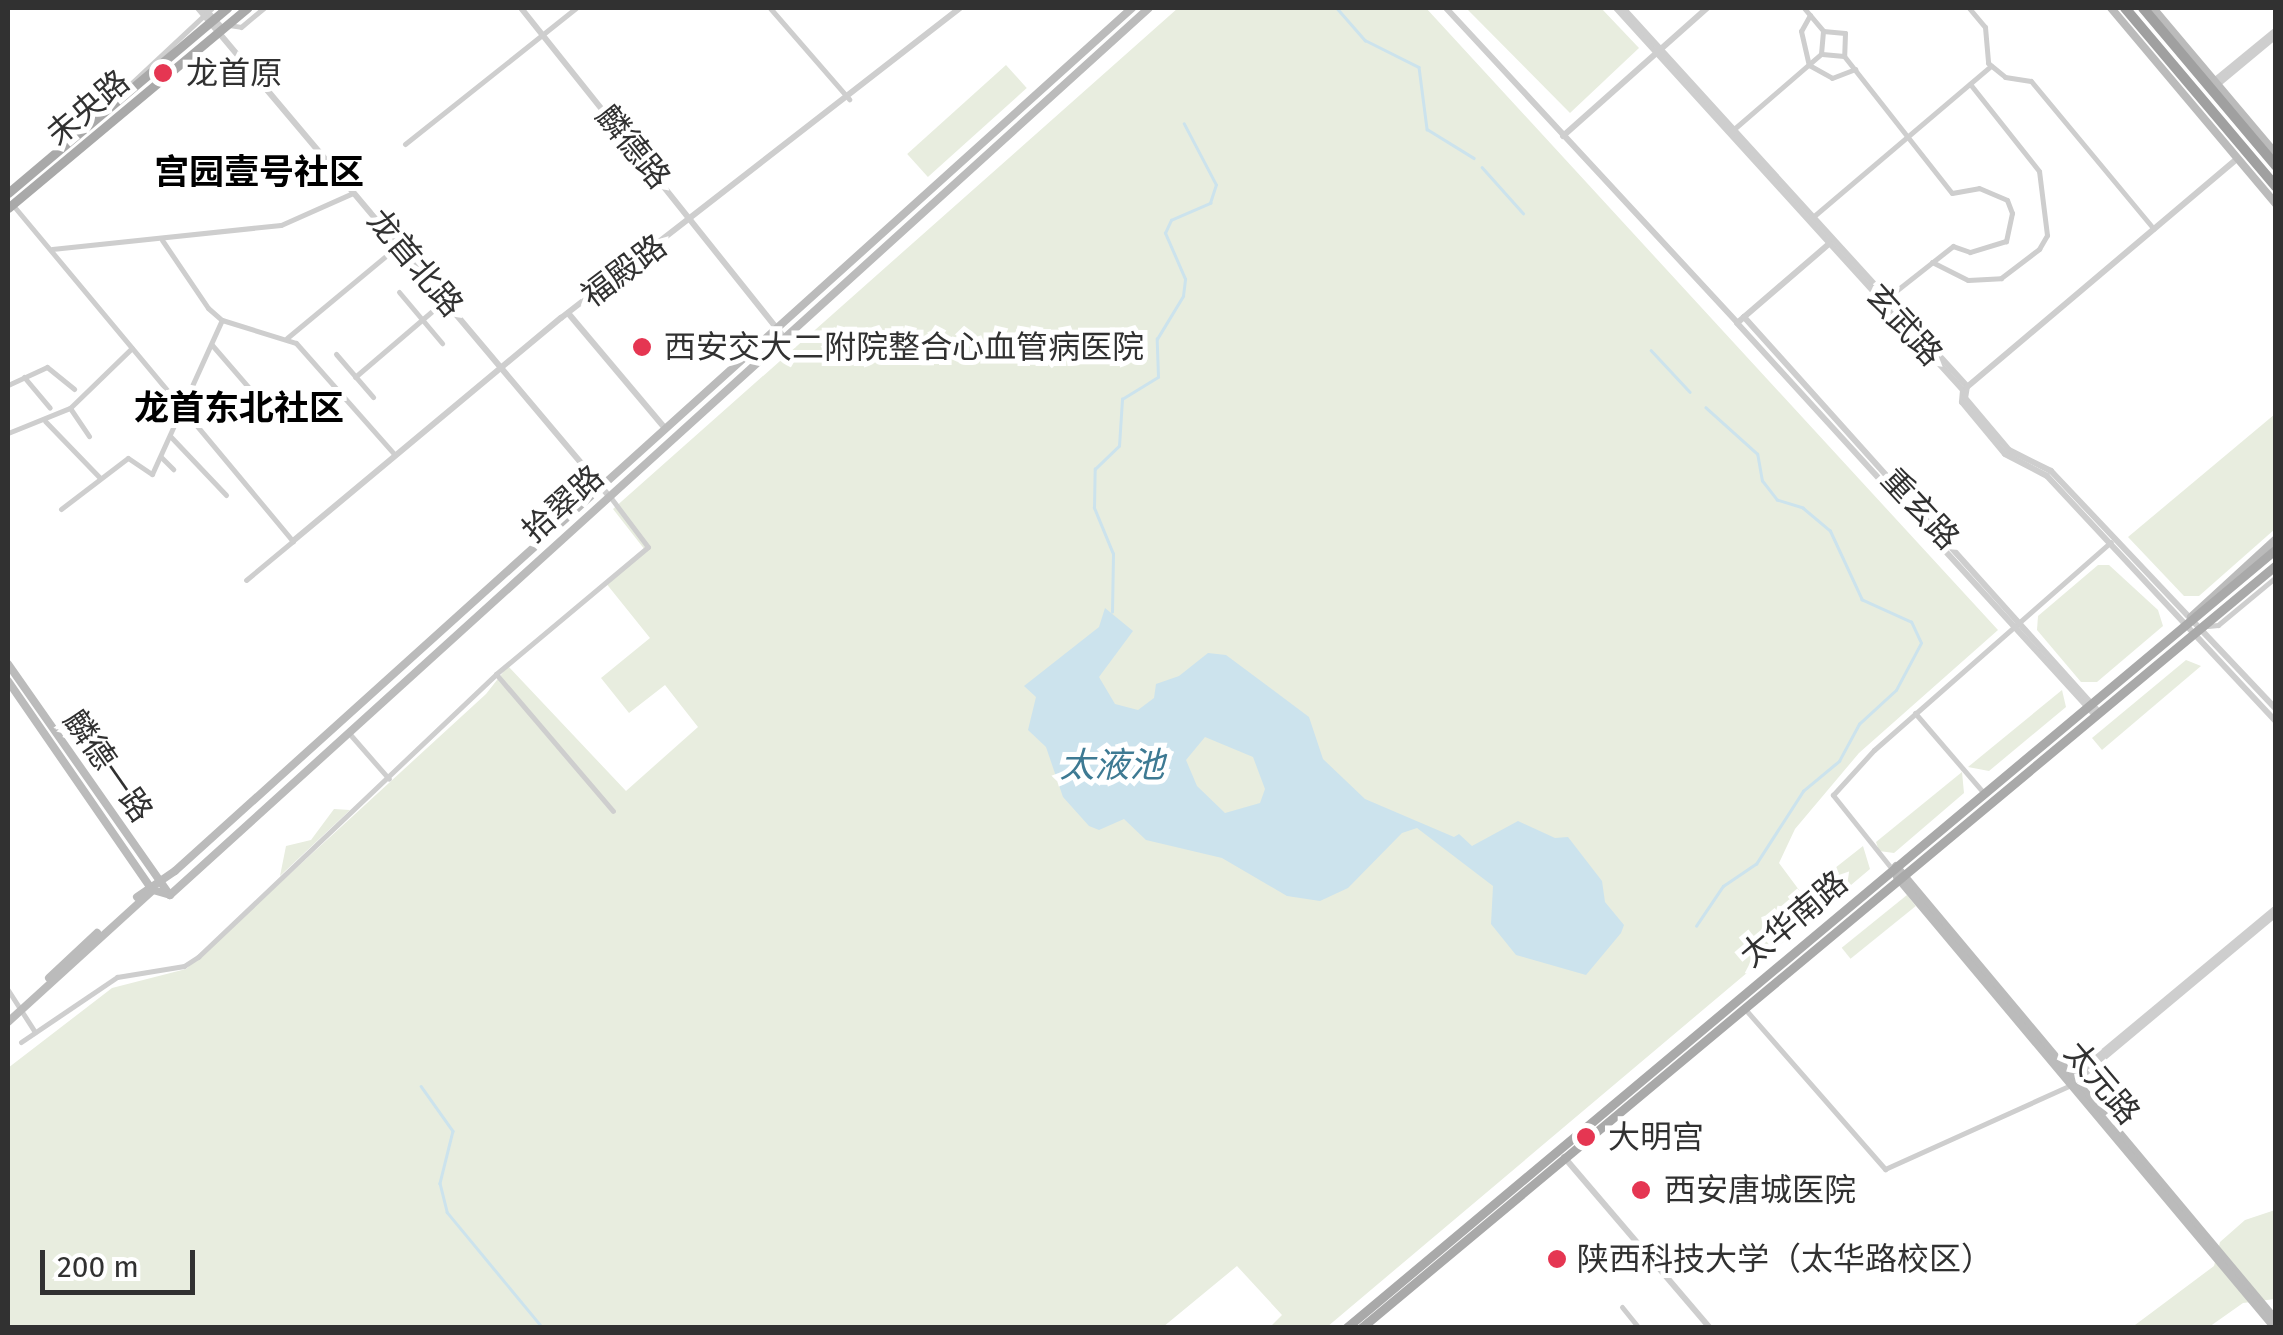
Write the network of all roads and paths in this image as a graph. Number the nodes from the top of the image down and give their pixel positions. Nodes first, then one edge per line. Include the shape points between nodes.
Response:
1 (227, 8) edge
2 (247, 8) edge
3 (264, 8) edge
4 (521, 8) edge
5 (576, 8) edge
6 (770, 8) edge
7 (960, 8) edge
8 (1131, 8) edge
9 (1148, 8) edge
10 (1446, 8) edge
11 (1619, 8) edge
12 (1708, 8) edge
13 (1804, 8) edge
14 (1969, 8) edge
15 (2111, 8) edge
16 (2125, 8) edge
17 (2142, 8) edge
18 (2153, 8) edge
19 (207, 13) edge
20 (1810, 15) junction
21 (222, 28) junction
22 (1823, 31) junction
23 (540, 32) junction
24 (2276, 33) edge
25 (1658, 49) junction
26 (1821, 54) junction
27 (1844, 56) junction
28 (1809, 64) junction
29 (1991, 66) junction
30 (1856, 69) junction
31 (2216, 83) junction
32 (1970, 84) junction
33 (849, 99) junction
34 (1734, 129) junction
35 (1563, 136) junction
36 (1906, 138) junction
37 (405, 144) dead end
38 (2276, 154) edge
39 (2238, 158) junction
40 (2276, 166) edge
41 (2276, 187) edge
42 (356, 192) junction
43 (9, 201) edge
44 (2276, 204) edge
45 (1814, 216) junction
46 (691, 220) junction
47 (2154, 229) junction
48 (162, 240) junction
49 (1832, 241) junction
50 (399, 245) junction
51 (49, 249) junction
52 (1932, 262) junction
53 (399, 292) dead end
54 (1887, 298) junction
55 (446, 299) junction
56 (568, 313) junction
57 (222, 320) junction
58 (423, 320) junction
59 (1740, 320) junction
60 (775, 327) junction
61 (782, 335) junction
62 (287, 338) junction
63 (442, 343) dead end
64 (212, 346) junction
65 (132, 348) junction
66 (336, 354) dead end
67 (501, 366) junction
68 (24, 377) junction
69 (356, 377) junction
70 (8, 385) edge
71 (1965, 388) junction
72 (74, 389) dead end
73 (373, 397) dead end
74 (263, 404) dead end
75 (50, 408) dead end
76 (70, 408) junction
77 (183, 409) junction
78 (45, 421) junction
79 (664, 428) junction
80 (8, 434) edge
81 (89, 436) dead end
82 (170, 437) junction
83 (395, 455) junction
84 (162, 458) junction
85 (172, 469) dead end
86 (100, 478) junction
87 (601, 486) junction
88 (226, 495) dead end
89 (609, 496) junction
90 (61, 509) dead end
91 (2276, 539) edge
92 (293, 540) junction
93 (2113, 540) junction
94 (2276, 549) edge
95 (2276, 564) edge
96 (2276, 577) edge
97 (246, 580) dead end
98 (2188, 620) junction
99 (2020, 621) junction
100 (2196, 630) junction
101 (8, 664) edge
102 (496, 674) junction
103 (8, 682) edge
104 (2088, 703) junction
105 (2276, 709) edge
106 (2096, 712) junction
107 (1915, 713) junction
108 (2276, 722) edge
109 (348, 731) junction
110 (389, 778) junction
111 (1984, 792) junction
112 (613, 811) dead end
113 (1894, 868) junction
114 (1901, 878) junction
115 (153, 886) junction
116 (170, 895) joint
117 (2276, 911) edge
118 (8, 990) edge
119 (1744, 1007) junction
120 (19, 1008) junction
121 (8, 1018) edge
122 (35, 1032) junction
123 (21, 1042) dead end
124 (2072, 1081) junction
125 (1560, 1153) junction
126 (1622, 1307) dead end
127 (2276, 1320) edge
128 (1346, 1328) edge
129 (1361, 1328) edge
130 (1639, 1328) edge
131 (1710, 1328) edge
132 (2275, 1328) edge

1 - 19 main road, 未央路
2 - 21 main road, 未央路
3 - 21 street via 241,27
4 - 23 street, 麟德路
5 - 23 street
6 - 33 street
7 - 33 street, 福殿路
8 - 60 main road, 拾翠路
9 - 61 main road, 拾翠路
10 - 35 street, 重玄路
11 - 25 street, 玄武路
12 - 25 street
13 - 20 street
14 - 29 street via 1985,27
15 - 39 main road
16 - 41 highway
17 - 40 highway
18 - 31 main road
19 - 21 street, 龙首北路
19 - 43 main road, 未央路
20 - 22 street
20 - 28 street via 1801,44
21 - 42 street, 龙首北路
21 - 43 main road, 未央路
22 - 26 street
22 - 27 street via 1844,33
23 - 37 street
23 - 46 street, 麟德路
24 - 31 street
25 - 34 street, 玄武路
25 - 35 street
25 - 49 street, 玄武路
26 - 27 street
26 - 28 street
27 - 30 street
28 - 30 street via 1832,78
28 - 34 street
29 - 32 street
29 - 47 street via 2004,77 2031,81
30 - 36 street
31 - 38 main road
32 - 36 street
32 - 52 street via 2039,171 2047,235 2001,278 1968,280
33 - 46 street, 福殿路
34 - 45 street, 玄武路
35 - 59 street, 重玄路
36 - 45 street
36 - 52 street via 1952,194 1979,188 2007,200 2012,213 2012,229 1996,247 1970,252 1953,246
39 - 44 main road
39 - 47 street
42 - 48 street via 282,225
42 - 50 street, 龙首北路
43 - 51 street
45 - 49 street, 玄武路
46 - 56 street, 福殿路
46 - 60 street, 麟德路
47 - 71 street
48 - 51 street
48 - 57 street via 190,291
49 - 54 street, 玄武路
49 - 59 street
49 - 71 street, 玄武路
50 - 55 street, 龙首北路
50 - 62 street
51 - 65 street
52 - 54 street
53 - 58 street
54 - 71 street, 玄武路
55 - 58 street
55 - 67 street, 龙首北路
56 - 67 street, 福殿路
56 - 79 street
57 - 62 street
57 - 64 street
58 - 63 street
58 - 69 street
59 - 99 street, 重玄路
60 - 61 street, 麟德路
60 - 79 main road, 拾翠路
61 - 89 main road, 拾翠路
62 - 83 street
64 - 74 street
64 - 77 street
65 - 76 street
65 - 77 street
66 - 69 street
67 - 83 street, 福殿路
67 - 87 street, 龙首北路
68 - 70 street
68 - 72 street via 48,367
68 - 75 street
69 - 73 street
71 - 93 street, 玄武路 via 2009,450 2051,472
76 - 78 street
76 - 81 street
77 - 82 street
77 - 92 street
78 - 80 street
78 - 86 street
79 - 87 main road, 拾翠路
82 - 84 street
82 - 88 street
83 - 92 street, 福殿路
84 - 85 street
84 - 86 street via 150,475 128,458
86 - 90 street
87 - 89 street, 龙首北路
87 - 115 main road, 拾翠路
89 - 102 street via 648,546
89 - 109 main road, 拾翠路
91 - 98 main road
92 - 97 street
93 - 98 street, 玄武路
93 - 99 street
94 - 98 main road, 太华南路
95 - 100 main road, 太华南路
96 - 100 street via 2218,625
98 - 100 street, 玄武路
98 - 104 main road, 太华南路
99 - 104 street, 重玄路
99 - 107 street
100 - 105 street
100 - 106 main road, 太华南路
100 - 108 street
101 - 115 main road, 麟德一路
102 - 110 street
102 - 112 street
103 - 115 main road, 麟德一路
104 - 106 street, 重玄路
104 - 111 main road, 太华南路
106 - 114 main road, 太华南路
107 - 111 street
107 - 113 street via 1833,795
109 - 110 street
109 - 116 main road, 拾翠路
110 - 122 street via 198,958 117,977
111 - 113 main road, 太华南路
113 - 114 main road, 太元路
113 - 125 main road, 太华南路
114 - 119 main road, 太华南路
114 - 124 main road, 太元路
115 - 116 main road, 麟德一路
115 - 120 main road, 拾翠路
117 - 124 street
118 - 120 street
119 - 124 street via 1885,1169
119 - 125 main road, 太华南路
120 - 121 main road, 拾翠路
120 - 122 street
122 - 123 street
124 - 127 main road, 太元路
124 - 132 main road, 太元路
125 - 128 main road, 太华南路
125 - 129 main road, 太华南路
125 - 131 street
126 - 130 street

